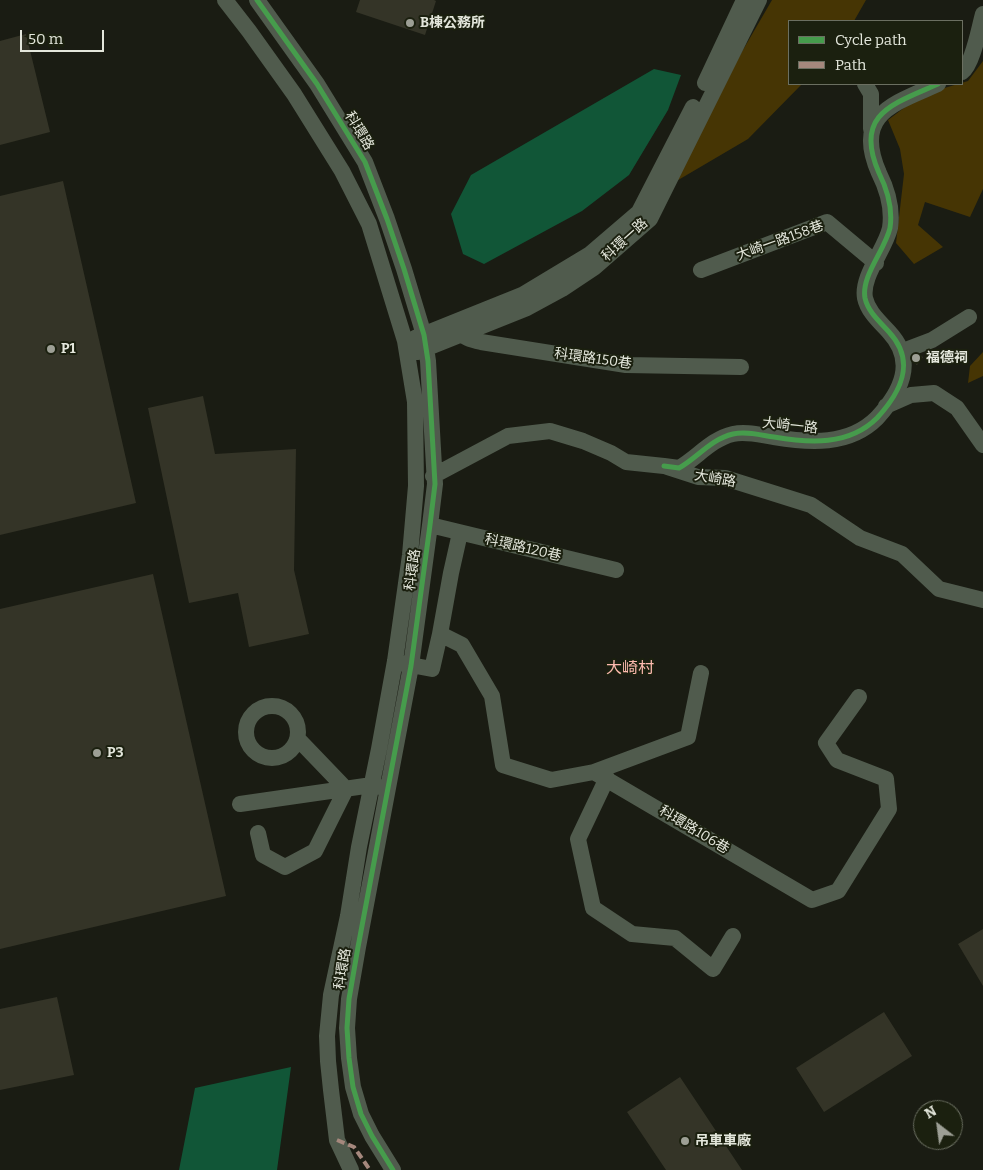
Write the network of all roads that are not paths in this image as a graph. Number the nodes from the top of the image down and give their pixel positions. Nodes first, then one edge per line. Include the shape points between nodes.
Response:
1 (225, 0) edge
2 (257, 0) edge
3 (744, 0) edge
4 (759, 0) edge
5 (983, 14) edge
6 (963, 71) edge
7 (866, 85) edge
8 (936, 85) edge
9 (871, 134) junction
10 (876, 263) junction
11 (701, 270) dead end
12 (969, 317) dead end
13 (458, 328) junction
14 (425, 342) junction
15 (407, 349) junction
16 (903, 351) junction
17 (741, 367) dead end
18 (886, 406) junction
19 (983, 445) edge
20 (664, 466) junction
21 (434, 476) junction
22 (430, 525) junction
23 (460, 533) junction
24 (616, 570) dead end
25 (983, 600) edge
26 (440, 634) junction
27 (394, 661) junction
28 (411, 666) junction
29 (701, 673) dead end
30 (859, 697) dead end
31 (298, 739) dead end
32 (600, 775) junction
33 (379, 786) junction
34 (346, 789) junction
35 (240, 804) dead end
36 (258, 833) dead end
37 (733, 936) dead end
38 (351, 1170) edge
39 (393, 1170) edge

1 - 15 street, 科環路 via 294,94 342,171 369,224
2 - 14 street, 科環路 via 317,84 365,162 387,219
3 - 13 street, 科環一路 via 640,212 590,254 522,295
4 - 13 street, 科環一路 via 650,219 595,267 562,289 527,308
5 - 6 street via 972,56
7 - 9 street via 871,94
8 - 9 street via 889,107 880,115
9 - 10 street via 870,148 889,196 891,212 890,228
10 - 11 street, 大崎一路158巷 via 827,222
10 - 16 street via 864,290 866,300 870,310
12 - 16 street via 932,340
13 - 14 street, 科環一路
13 - 17 street, 科環路150巷 via 470,340 626,365
14 - 15 street, 科環一路
14 - 21 street, 科環路
15 - 27 street, 科環路 via 414,402 416,486 410,555
16 - 18 street, 大崎一路 via 905,365 901,379
18 - 19 street via 911,395 934,392 957,408
18 - 20 street, 大崎一路 via 866,427 834,440 732,434 717,440 678,468
20 - 21 street, 大崎路 via 626,462 583,441 550,431 508,436
20 - 25 street, 大崎路 via 698,477 725,478 811,505 860,538 902,554 939,589
21 - 22 street, 科環路
22 - 23 street, 科環路120巷
22 - 28 street, 科環路
23 - 24 street, 科環路120巷
23 - 26 street
26 - 28 street via 432,669
26 - 32 street via 462,645 492,696 503,765 550,780
27 - 28 street
27 - 33 street, 科環路
28 - 33 street, 科環路
29 - 32 street via 688,737
30 - 32 street, 科環路106巷 via 826,742 838,760 886,779 889,809 838,891 812,900
31 - 34 street
32 - 37 street via 578,839 592,908 632,934 675,938 713,969
33 - 34 street
33 - 38 street, 科環路 via 359,847 331,995 327,1036 337,1140
33 - 39 street, 科環路 via 347,1028 353,1087 361,1114
34 - 35 street
34 - 36 street via 315,851 285,867 262,855

